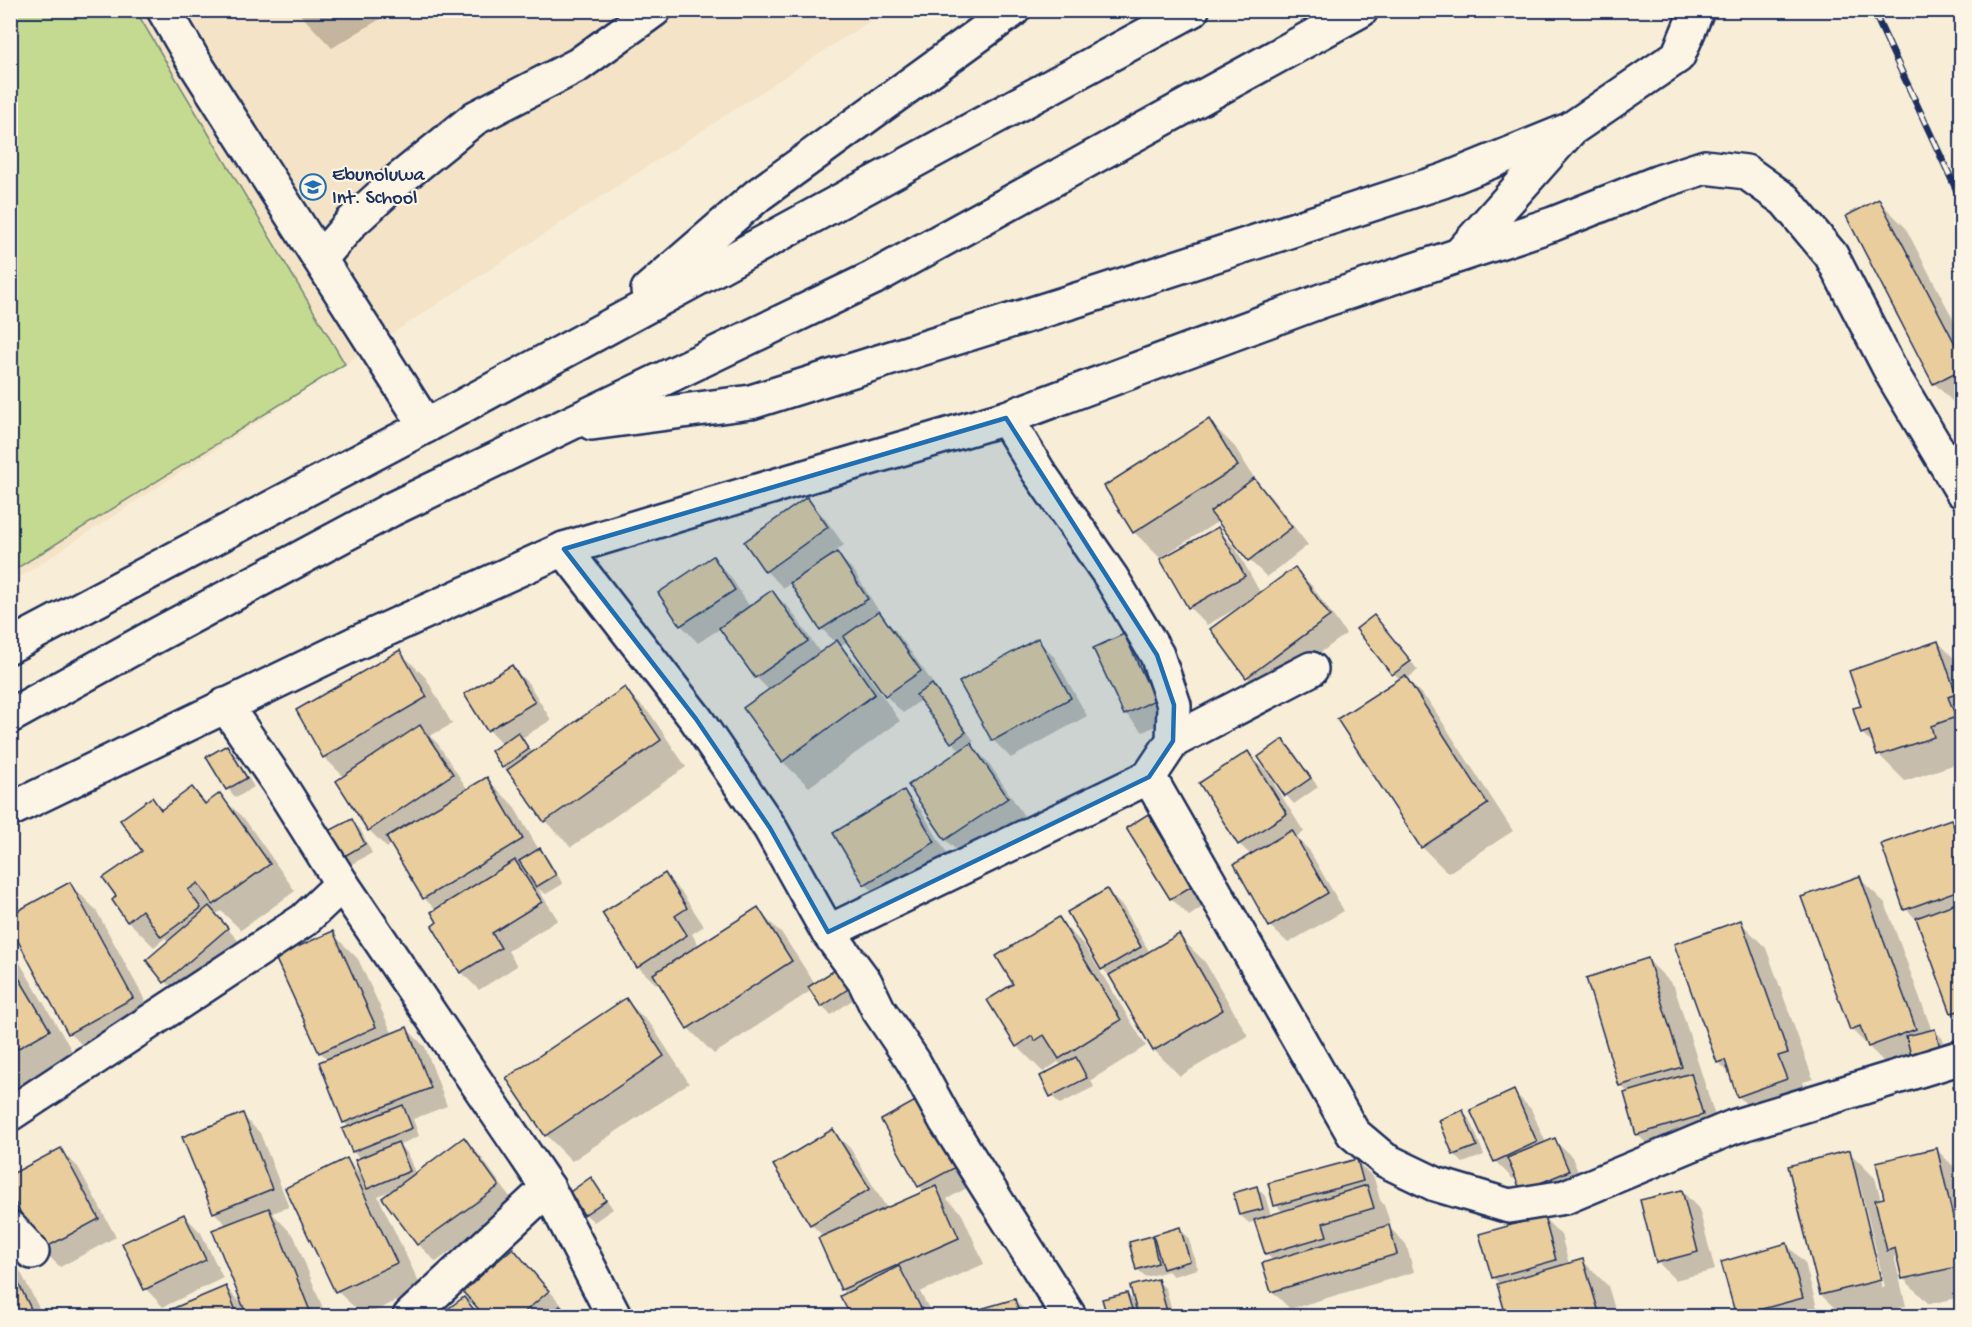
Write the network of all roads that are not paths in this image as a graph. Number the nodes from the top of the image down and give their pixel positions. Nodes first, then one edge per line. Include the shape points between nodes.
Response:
1 (164, 10) edge
2 (654, 10) edge
3 (1012, 10) edge
4 (1192, 10) edge
5 (1361, 10) edge
6 (1697, 10) edge
7 (1571, 129) junction
8 (1459, 255) junction
9 (320, 259) junction
10 (601, 330) junction
11 (1006, 418) junction
12 (426, 426) junction
13 (563, 427) junction
14 (1962, 491) edge
15 (564, 549) junction
16 (10, 646) edge
17 (1311, 669) dead end
18 (225, 705) junction
19 (10, 716) edge
20 (1173, 741) junction
21 (1149, 777) junction
22 (10, 810) edge
23 (342, 884) junction
24 (828, 932) junction
25 (1962, 1057) edge
26 (10, 1114) edge
27 (548, 1188) junction
28 (10, 1228) edge
29 (32, 1252) dead end
30 (410, 1317) edge
31 (614, 1317) edge
32 (1070, 1317) edge

1 - 9 main road
2 - 9 main road via 578,65 475,118 352,222
3 - 10 main road via 758,195
4 - 10 main road
5 - 13 main road via 873,278
6 - 7 main road via 1678,56
7 - 8 main road
7 - 13 main road via 1443,181 751,402
8 - 11 main road via 1322,301
8 - 14 main road via 1705,167 1746,172 1785,200 1831,255 1894,377
9 - 12 main road
10 - 12 main road
11 - 15 main road
11 - 20 main road via 1111,577 1157,655 1174,705
12 - 16 main road
13 - 19 main road via 393,509
15 - 18 main road
15 - 24 main road via 696,719 770,828
17 - 20 main road
18 - 22 main road
18 - 23 main road
20 - 21 main road
21 - 24 main road
21 - 25 main road via 1353,1133 1385,1160 1436,1184 1509,1206 1565,1197 1733,1127
23 - 26 main road via 304,920
23 - 27 main road
24 - 32 main road via 865,982 946,1121
27 - 30 main road
27 - 31 main road
28 - 29 main road

